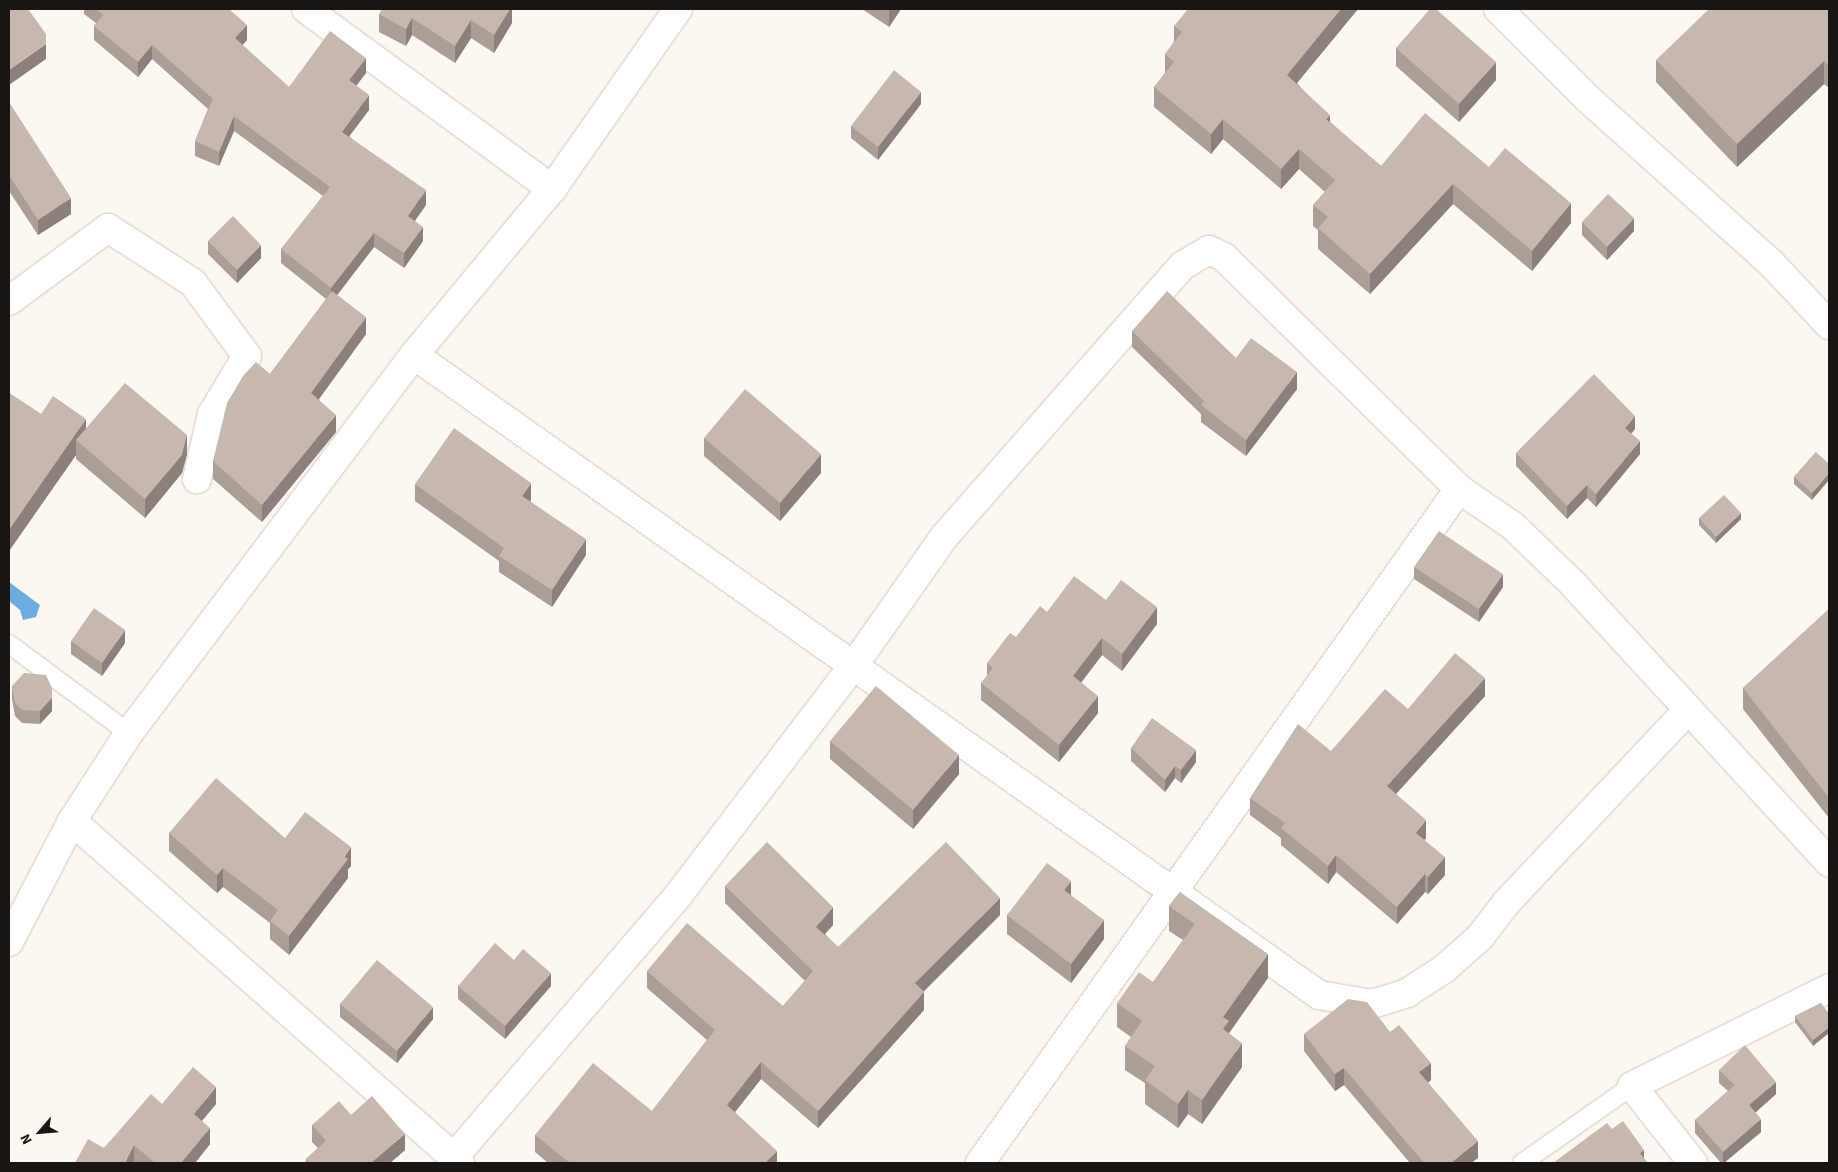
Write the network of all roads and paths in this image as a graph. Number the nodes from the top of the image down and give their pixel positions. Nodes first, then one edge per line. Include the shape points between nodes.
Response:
1 (306, 9) edge
2 (678, 9) edge
3 (1498, 9) edge
4 (552, 189) junction
5 (9, 302) edge
6 (1829, 325) edge
7 (414, 355) junction
8 (197, 479) dead end
9 (1459, 489) junction
10 (9, 644) edge
11 (854, 664) junction
12 (1687, 711) junction
13 (129, 733) junction
14 (72, 820) junction
15 (1829, 862) edge
16 (1170, 891) junction
17 (9, 940) edge
18 (1829, 988) edge
19 (1632, 1086) junction
20 (457, 1160) edge
21 (980, 1163) edge
22 (1522, 1163) edge
23 (1692, 1163) edge

1 - 4 street
2 - 4 street
3 - 6 street via 1587,98 1771,263
4 - 7 street
5 - 8 street via 108,228 193,283 247,356 212,414
7 - 11 street
7 - 13 street
9 - 11 street via 1224,256 1209,250 1182,266 944,537
9 - 12 street via 1520,533 1633,645
9 - 16 street
10 - 13 lane
11 - 16 street
11 - 20 street via 677,897
12 - 15 street
12 - 16 street via 1507,902 1480,936 1407,994 1372,1004 1319,995
13 - 14 street
14 - 17 street
14 - 20 street
16 - 21 street
18 - 19 street
19 - 22 lane
19 - 23 street

